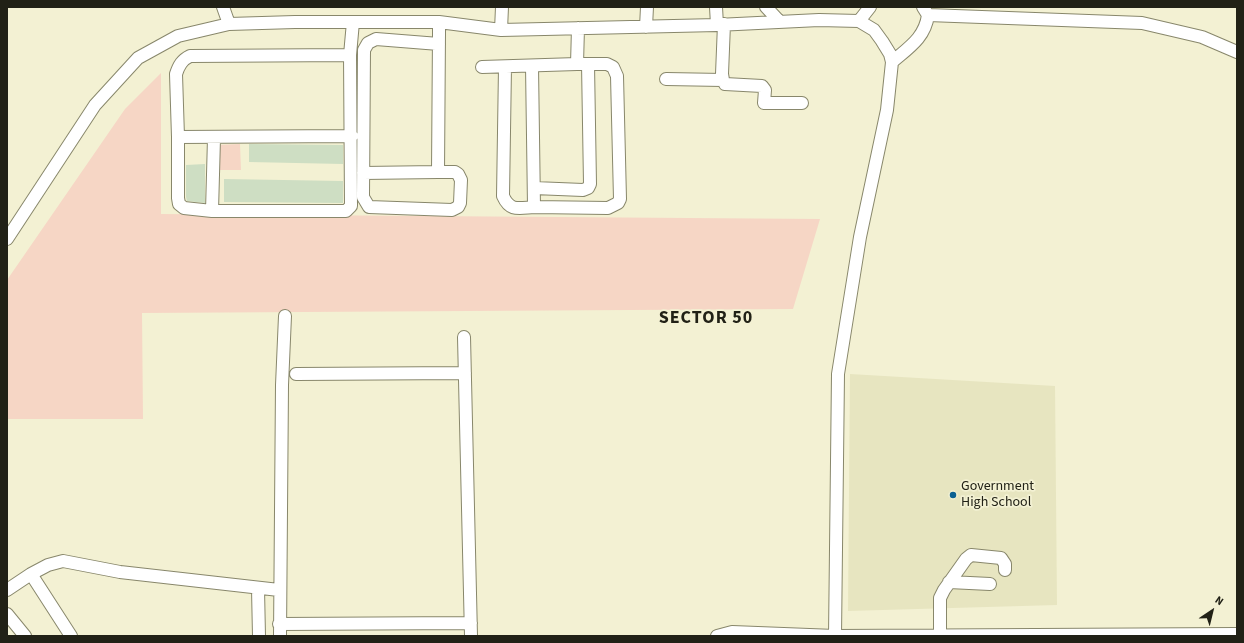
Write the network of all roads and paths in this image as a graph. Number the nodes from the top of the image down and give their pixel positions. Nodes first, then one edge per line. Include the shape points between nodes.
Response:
1 (223, 7) edge
2 (502, 7) edge
3 (647, 7) edge
4 (716, 7) edge
5 (766, 7) edge
6 (870, 7) edge
7 (925, 11) edge
8 (860, 21) junction
9 (352, 22) junction
10 (439, 22) junction
11 (780, 22) junction
12 (229, 24) junction
13 (721, 25) junction
14 (646, 27) junction
15 (578, 28) junction
16 (501, 30) junction
17 (439, 44) junction
18 (1237, 52) edge
19 (350, 55) junction
20 (892, 62) junction
21 (582, 64) junction
22 (532, 66) junction
23 (482, 67) dead end
24 (505, 67) junction
25 (666, 79) dead end
26 (723, 80) junction
27 (802, 103) dead end
28 (352, 136) junction
29 (178, 137) junction
30 (214, 138) junction
31 (438, 172) junction
32 (363, 174) junction
33 (534, 188) junction
34 (534, 207) junction
35 (212, 211) junction
36 (7, 239) edge
37 (285, 316) dead end
38 (464, 337) dead end
39 (464, 373) junction
40 (296, 374) dead end
41 (1005, 570) dead end
42 (31, 574) junction
43 (949, 582) junction
44 (990, 584) dead end
45 (258, 588) junction
46 (7, 590) edge
47 (280, 590) junction
48 (7, 614) edge
49 (471, 623) junction
50 (279, 630) edge
51 (1237, 634) edge
52 (1131, 635) edge
53 (24, 636) edge
54 (71, 636) edge
55 (260, 636) edge
56 (472, 636) edge
57 (717, 636) edge
58 (835, 636) edge
59 (940, 636) edge

1 - 12 street
2 - 16 street
3 - 14 street
4 - 13 street
5 - 11 street
6 - 8 street
7 - 18 street via 1142,23 1202,36
7 - 20 street via 927,26 922,35
8 - 11 street
8 - 20 street via 874,30 890,54
9 - 10 street
9 - 12 street
9 - 19 street
10 - 16 street
10 - 17 street
11 - 13 street
12 - 36 street via 178,36 138,58 95,105
13 - 14 street
13 - 26 street
14 - 15 street
15 - 16 street
15 - 21 street
17 - 31 street
17 - 32 street via 376,39 368,43 364,50
19 - 28 street
19 - 29 street via 190,56 179,65 176,74
20 - 58 street via 887,110 860,237 838,374
21 - 22 street
21 - 33 street via 590,184 583,190
21 - 34 street via 607,64 613,67 617,76 620,199 608,208
22 - 24 street
22 - 33 street
23 - 24 street
24 - 34 street via 503,196 506,204 514,208
25 - 26 street
26 - 27 street via 725,84 762,86 765,90 764,103
28 - 30 street
28 - 35 street via 351,206 346,210
29 - 30 street
29 - 35 street via 179,204 188,209
30 - 35 street
31 - 32 street
31 - 32 street via 455,172 461,180 460,203 452,210 370,207 363,197
33 - 34 street
37 - 47 street
38 - 39 street
39 - 40 street
39 - 49 street
41 - 43 street via 1006,564 1001,558 971,555
42 - 45 street via 63,561 120,572
42 - 46 street
42 - 54 street
43 - 44 street
43 - 59 street via 940,598
45 - 47 street
45 - 55 street
47 - 50 street
48 - 53 street
49 - 50 street
49 - 56 street
51 - 52 street
52 - 59 street
57 - 58 street via 732,632
58 - 59 street

